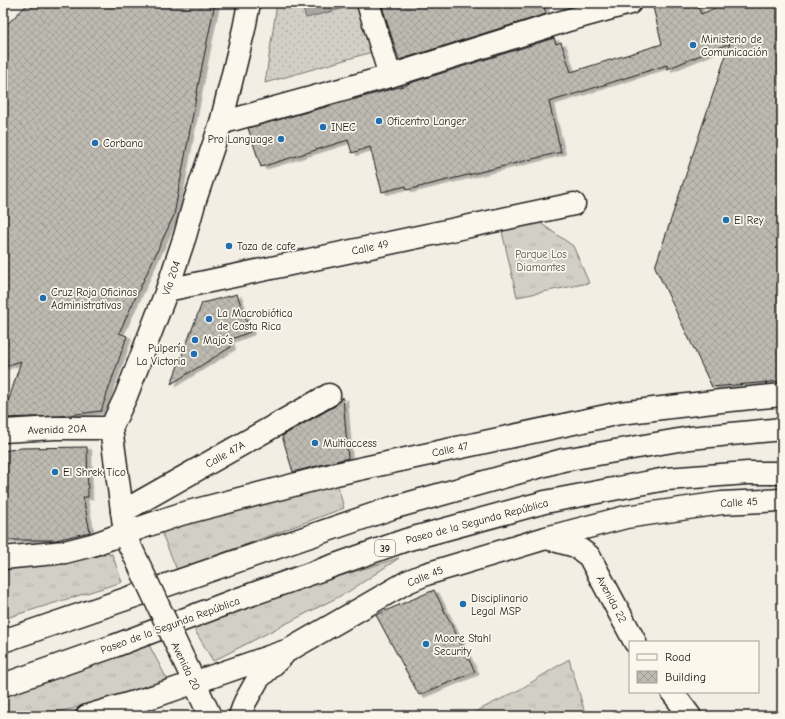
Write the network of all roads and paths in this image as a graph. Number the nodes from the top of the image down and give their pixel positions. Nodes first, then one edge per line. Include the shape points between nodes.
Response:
1 (249, 3) edge
2 (368, 3) edge
3 (630, 3) edge
4 (390, 76) junction
5 (221, 123) junction
6 (574, 204) dead end
7 (167, 290) junction
8 (329, 395) dead end
9 (782, 396) edge
10 (111, 428) junction
11 (782, 429) edge
12 (3, 432) edge
13 (782, 473) edge
14 (782, 500) edge
15 (595, 526) junction
16 (126, 532) junction
17 (546, 538) junction
18 (589, 556) junction
19 (3, 558) edge
20 (3, 641) edge
21 (634, 641) edge
22 (288, 650) junction
23 (191, 677) junction
24 (3, 685) edge
25 (673, 693) edge
26 (87, 716) edge
27 (210, 716) edge
28 (240, 716) edge
29 (690, 716) edge

1 - 5 main road, Vía 204
2 - 4 main road
3 - 4 main road
4 - 5 main road
5 - 7 main road, Vía 204
6 - 7 main road, Calle 49
7 - 10 main road, Vía 204
8 - 16 main road, Calle 47A
9 - 16 main road, Calle 47 via 620,412 336,474 181,514
10 - 12 main road, Avenida 20A via 55,428
10 - 16 main road
11 - 20 main road via 690,438 563,460 392,508
13 - 24 main road, Paseo de la Segunda República / 39 via 666,479 545,502 406,540
14 - 15 main road, Calle 45 via 722,503 626,517
15 - 17 main road, Calle 45
15 - 18 main road
16 - 19 main road via 65,552
16 - 23 main road, Avenida 20, bridge
17 - 18 main road, Avenida 22 via 575,546
17 - 22 main road, Calle 45 via 426,574
18 - 21 main road, Avenida 22
22 - 23 main road, Calle 45
22 - 28 main road via 258,678
23 - 26 main road, Calle 45 via 155,696
23 - 27 main road, Avenida 20
25 - 29 main road

